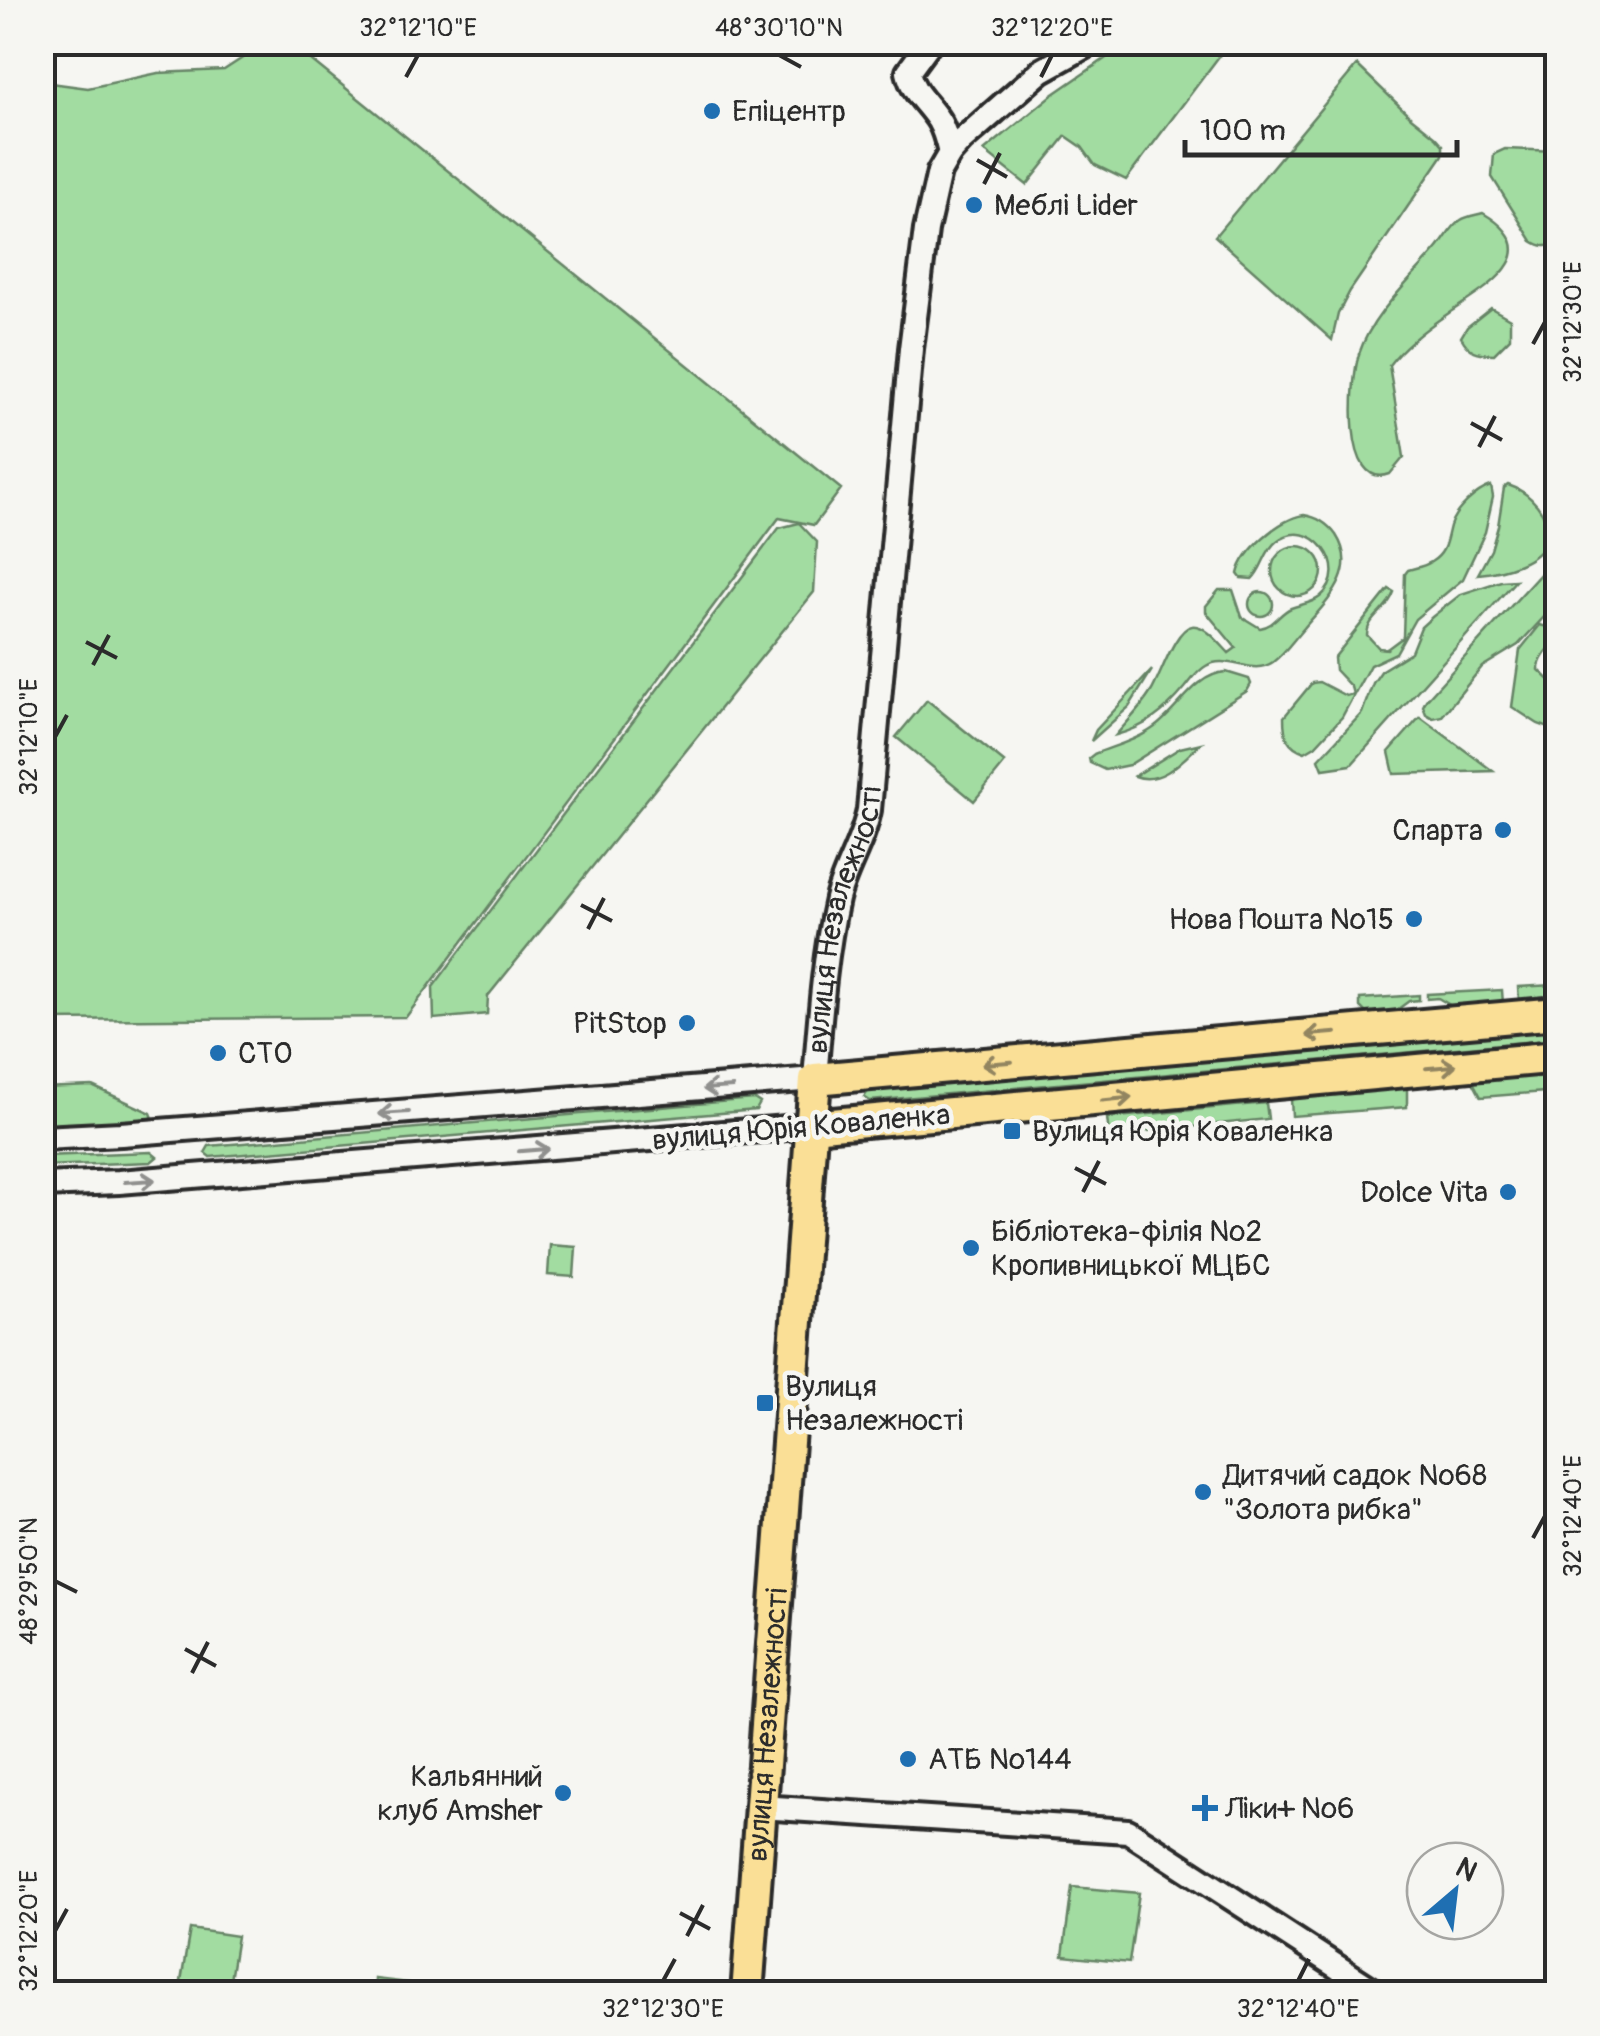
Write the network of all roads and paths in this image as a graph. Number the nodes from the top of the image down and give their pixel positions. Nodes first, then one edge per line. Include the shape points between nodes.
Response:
1 (930, 42) edge
2 (1093, 42) edge
3 (950, 152) junction
4 (1558, 1013) edge
5 (1558, 1056) edge
6 (815, 1079) junction
7 (811, 1126) junction
8 (42, 1138) edge
9 (42, 1185) edge
10 (760, 1808) junction
11 (746, 1994) edge
12 (1379, 1994) edge

1 - 3 street via 908,72
2 - 3 street, вулиця Незалежності via 1042,71
3 - 6 street, вулиця Незалежності via 932,192 911,349 869,810 838,896
4 -> 6 main road, вулиця Юрія Коваленка
7 -> 5 main road, вулиця Юрія Коваленка
6 - 7 main road, вулиця Незалежності
6 -> 8 street, вулиця Юрія Коваленка
9 -> 7 street, вулиця Юрія Коваленка
7 - 10 main road, вулиця Незалежності
10 - 11 main road, вулиця Незалежності
10 - 12 street via 1128,1831

